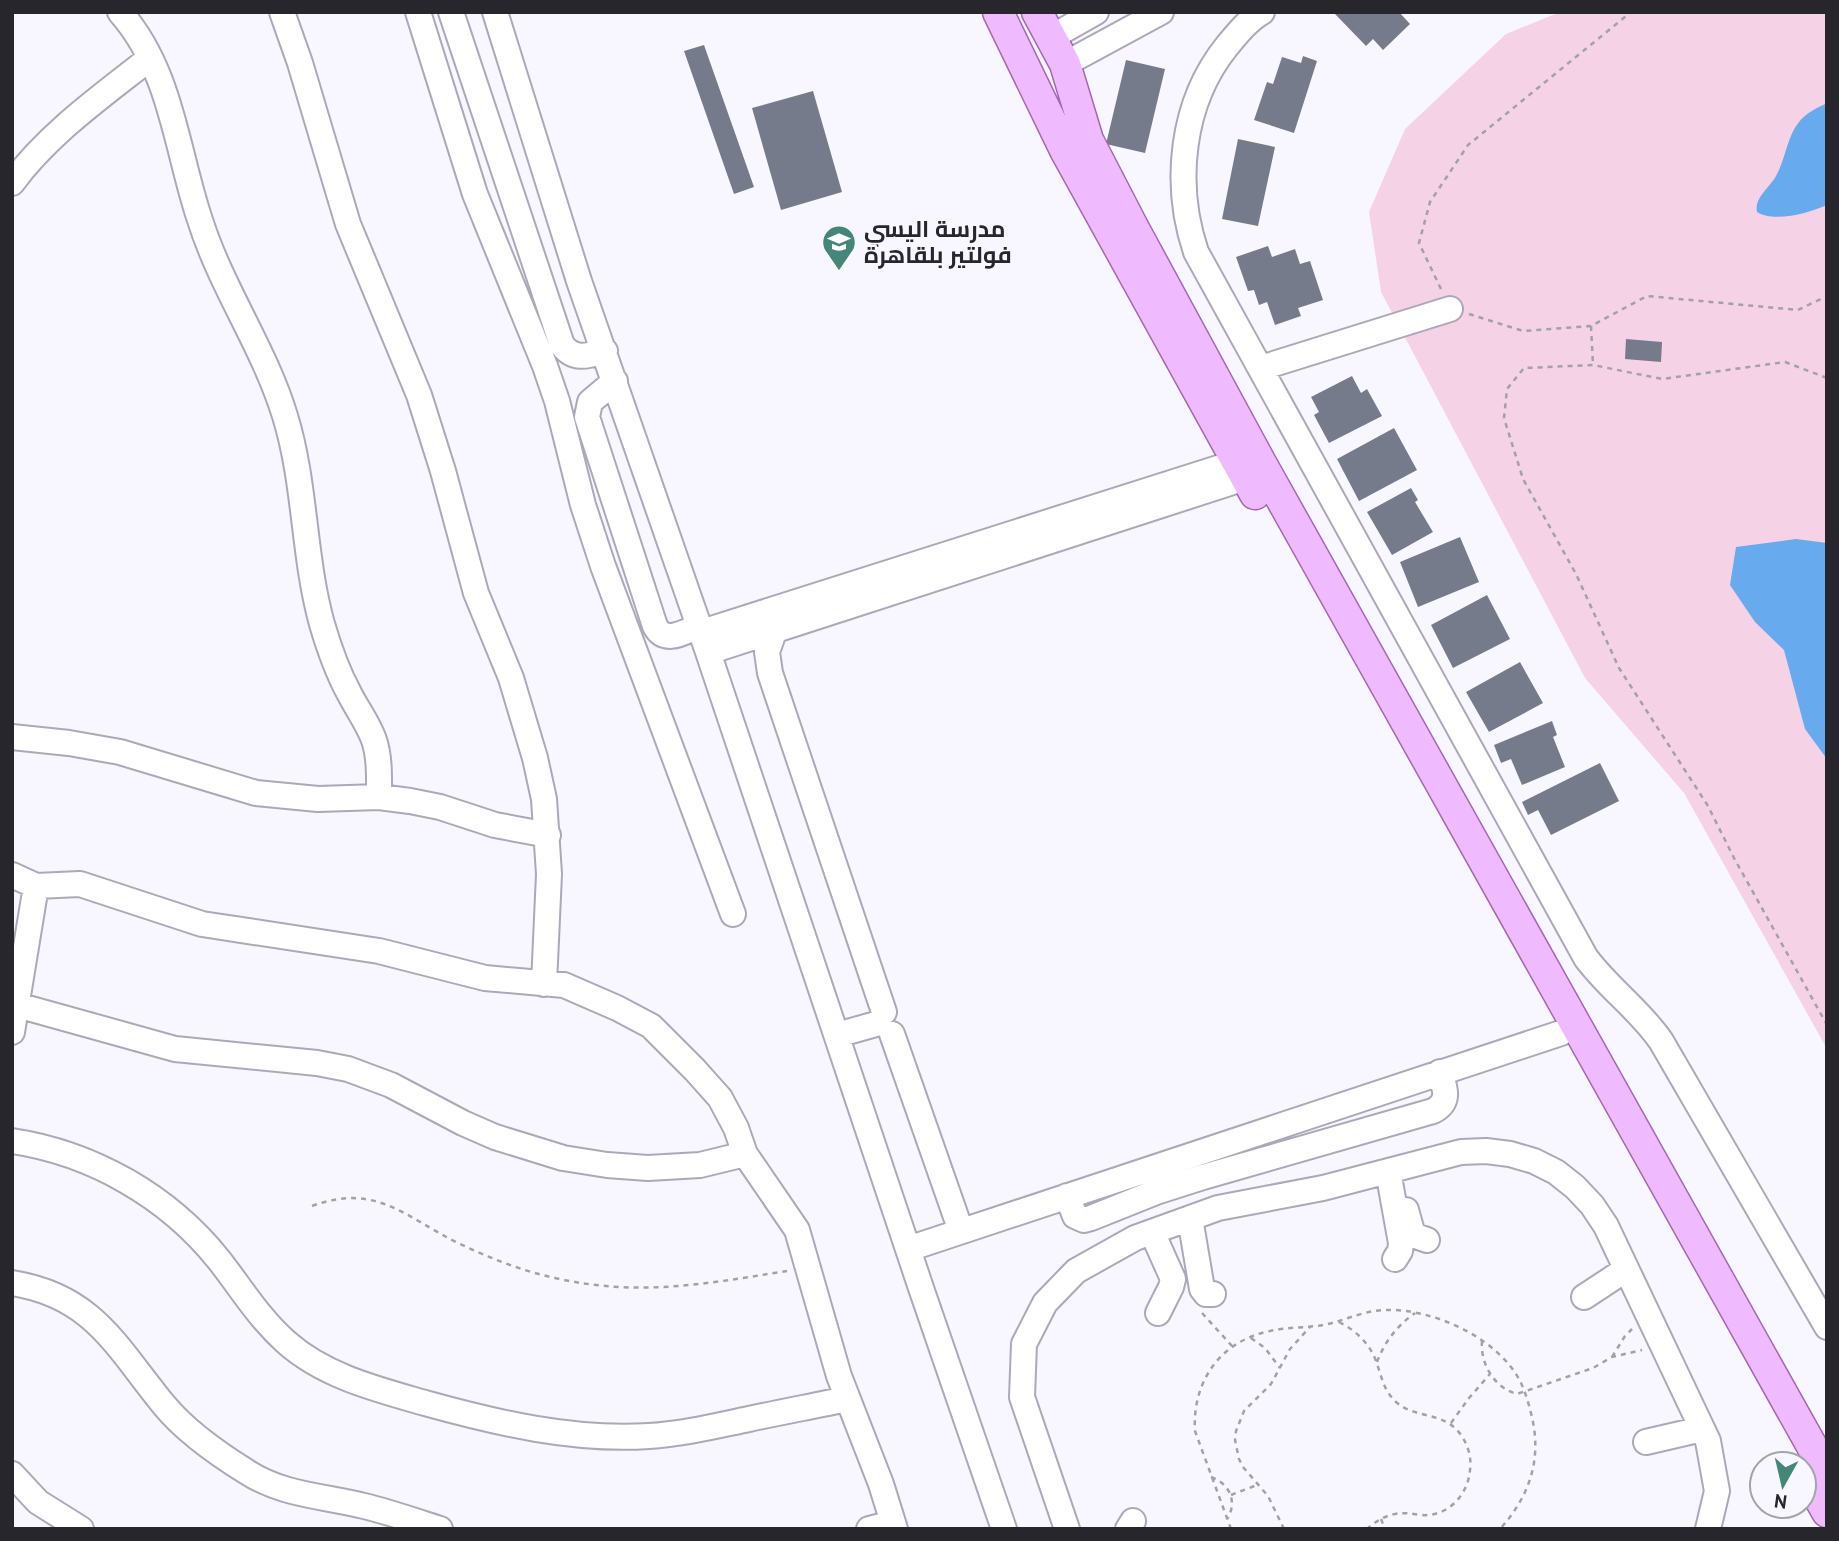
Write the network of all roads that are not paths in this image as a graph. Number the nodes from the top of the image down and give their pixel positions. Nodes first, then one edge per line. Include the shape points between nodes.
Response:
1 (120, 12) edge
2 (282, 12) edge
3 (418, 12) edge
4 (451, 12) edge
5 (495, 12) edge
6 (998, 12) edge
7 (1096, 12) edge
8 (1161, 12) edge
9 (1262, 12) edge
10 (1044, 25) edge
11 (150, 58) junction
12 (1065, 64) junction
13 (12, 183) edge
14 (1450, 309) road end
15 (605, 351) junction
16 (1261, 368) junction
17 (615, 381) junction
18 (1241, 470) junction
19 (774, 632) junction
20 (703, 637) junction
21 (12, 737) edge
22 (379, 797) junction
23 (548, 835) junction
24 (12, 875) edge
25 (36, 886) junction
26 (733, 914) dead end
27 (544, 984) junction
28 (17, 1005) junction
29 (884, 1024) junction
30 (12, 1032) edge
31 (1561, 1032) junction
32 (836, 1035) junction
33 (1440, 1072) junction
34 (12, 1141) edge
35 (745, 1154) junction
36 (1393, 1169) junction
37 (1067, 1196) junction
38 (1190, 1219) junction
39 (961, 1231) junction
40 (1152, 1232) junction
41 (1427, 1240) dead end
42 (908, 1248) junction
43 (1395, 1259) dead end
44 (1625, 1269) junction
45 (12, 1283) edge
46 (1213, 1294) dead end
47 (923, 1296) junction
48 (1584, 1297) dead end
49 (1158, 1313) dead end
50 (1827, 1326) edge
51 (847, 1399) junction
52 (1702, 1429) junction
53 (1646, 1442) dead end
54 (1792, 1450) edge
55 (1827, 1472) edge
56 (12, 1474) edge
57 (1818, 1496) edge
58 (1827, 1512) edge
59 (885, 1527) edge
60 (81, 1529) edge
61 (440, 1529) edge
62 (992, 1529) edge
63 (1004, 1529) edge
64 (1067, 1529) edge
65 (1708, 1529) edge

1 - 11 street
2 - 23 street via 348,224 419,395 476,593 524,717
3 - 26 street via 475,194 553,390 603,566
4 - 15 street via 562,345 575,356
5 - 15 street
6 - 18 main road via 1065,150
7 - 10 street
8 - 12 street
9 - 16 street via 1212,64 1197,96 1184,166 1187,227 1196,252
10 - 12 main road
11 - 13 street via 62,129
11 - 22 street via 167,97 206,242 284,412 298,468 315,598 341,677 374,740
12 - 55 main road via 1088,140 1139,239
14 - 16 street
15 - 17 street
16 - 50 street via 1586,958 1661,1041
17 - 20 street
17 - 20 street via 593,399 587,417 655,626 668,637
18 - 19 street
18 - 20 street
18 - 31 main road
19 - 20 street
19 - 29 street via 767,652 770,673
20 - 32 street
21 - 22 street via 120,752 256,793 318,799
22 - 23 street via 440,807 495,825
23 - 27 street
24 - 25 street
25 - 27 street via 80,884 202,925 379,951 485,978
25 - 28 street
27 - 35 street via 583,992 651,1026 720,1098
28 - 30 street
28 - 35 street via 175,1049 348,1069 391,1085 495,1137 562,1158 649,1168 700,1165
29 - 32 street
29 - 39 street
31 - 33 street
31 - 54 main road
32 - 42 street
33 - 37 street
33 - 37 street via 1446,1098 1433,1111 1191,1180 1087,1219 1075,1216
34 - 51 street via 61,1152 130,1183 202,1241 256,1312 289,1344 332,1372 377,1389 502,1422 598,1436 699,1430
35 - 51 street via 797,1230
36 - 38 street via 1218,1208
36 - 41 street via 1411,1231
36 - 43 street via 1401,1243
36 - 44 street via 1461,1152 1486,1151 1534,1161 1576,1187 1592,1205
37 - 39 street
38 - 40 street
38 - 46 street via 1202,1289
39 - 42 street
40 - 49 street via 1173,1279
40 - 64 street via 1076,1271 1045,1303 1024,1345 1022,1397
42 - 47 street
44 - 48 street
44 - 52 street
45 - 61 street via 44,1291 86,1312 112,1337 180,1422 250,1474 292,1491
47 - 62 street via 918,1328
47 - 63 street
51 - 59 street via 881,1484
52 - 53 street
52 - 65 street via 1717,1491
56 - 60 street via 38,1502
57 - 58 main road

